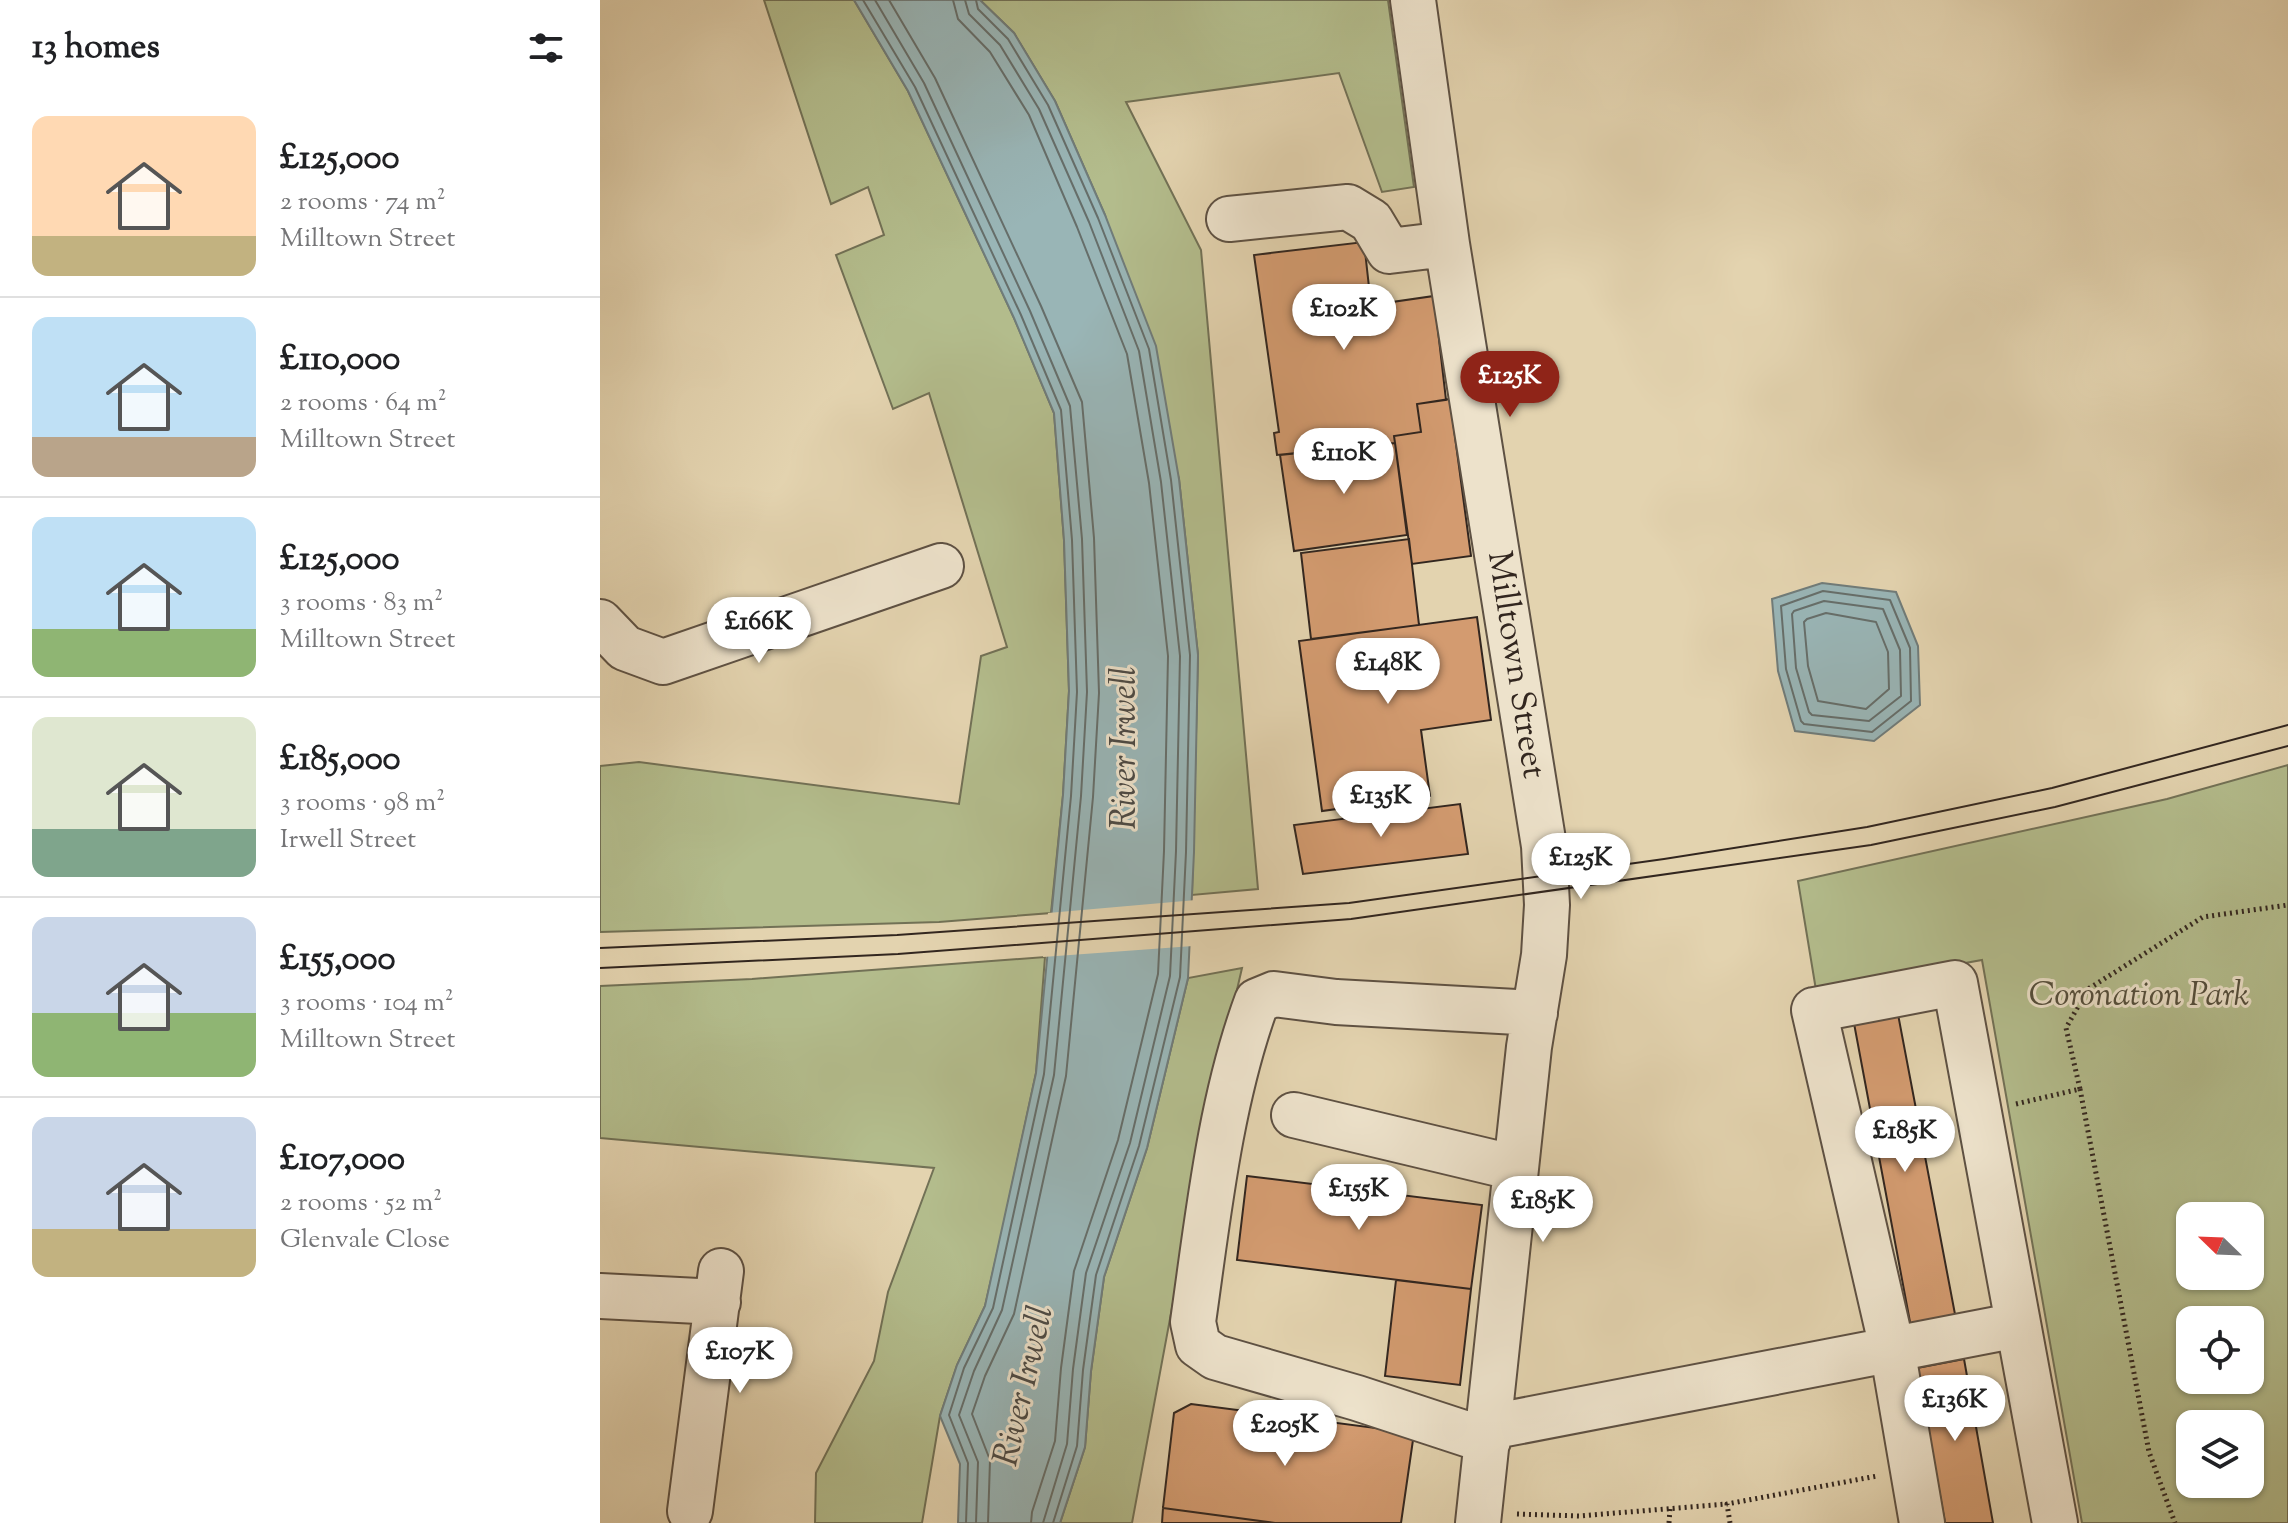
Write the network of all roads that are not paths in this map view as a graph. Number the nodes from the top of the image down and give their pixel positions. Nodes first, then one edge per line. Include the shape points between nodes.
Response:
1 (1413, 0) edge
2 (1229, 219) dead end
3 (1447, 244) junction
4 (941, 566) dead end
5 (600, 622) edge
6 (1535, 1013) junction
7 (1294, 1115) dead end
8 (1516, 1168) junction
9 (600, 1296) edge
10 (2018, 1325) junction
11 (1892, 1348) junction
12 (1489, 1434) junction
13 (690, 1511) dead end
14 (1478, 1518) edge
15 (1922, 1523) edge
16 (2055, 1523) edge

1 - 3 street, Milltown Street
2 - 3 street via 1348,207 1371,221 1389,251
3 - 6 street, Milltown Street via 1544,846 1547,905
4 - 5 street via 663,662 625,648
6 - 8 street, Milltown Street
6 - 12 street via 1274,994 1257,1001 1223,1134 1193,1322 1198,1345 1215,1357
7 - 8 street
8 - 12 street, Milltown Street
9 - 13 street via 719,1286 681,1454
10 - 11 street
10 - 11 street via 1955,983 1814,1010
10 - 16 street
11 - 12 street
11 - 15 street
12 - 14 street, Milltown Street

